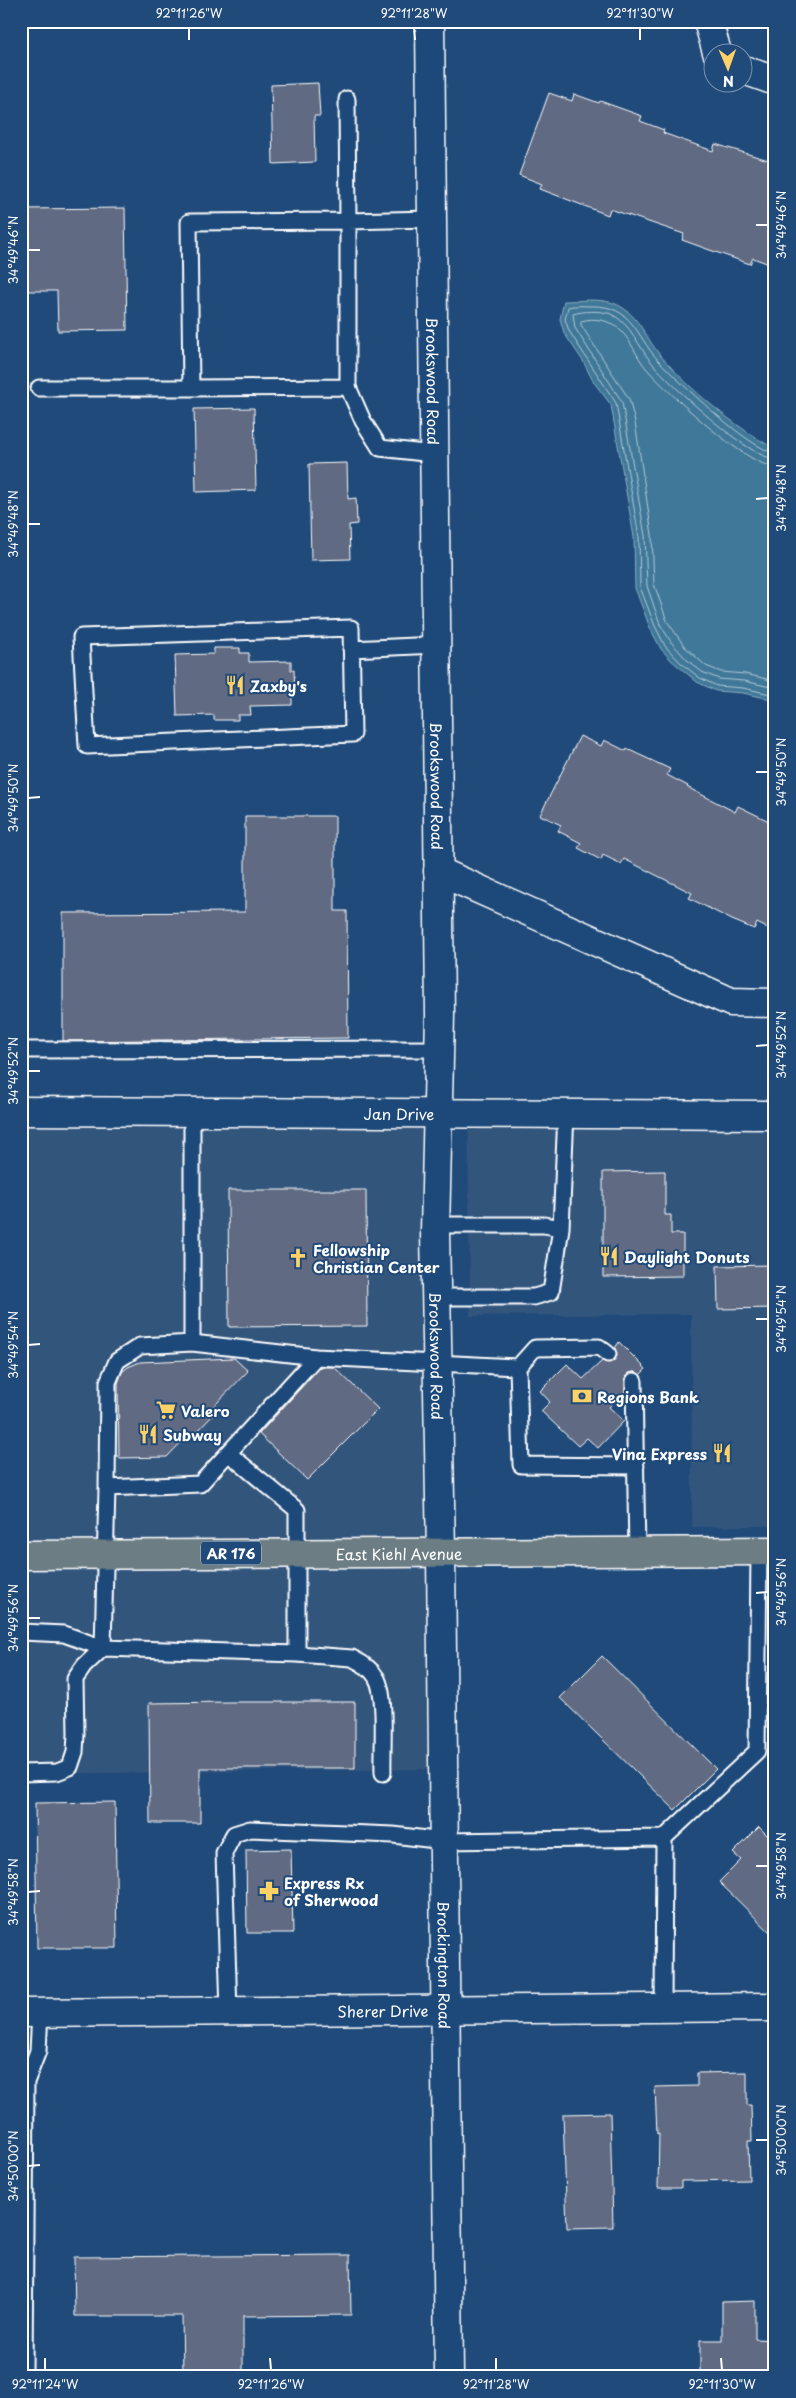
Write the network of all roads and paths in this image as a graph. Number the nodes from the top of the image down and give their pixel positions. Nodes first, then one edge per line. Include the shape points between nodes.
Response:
1 (418, 21) edge
2 (430, 21) edge
3 (708, 21) edge
4 (714, 42) edge
5 (754, 74) edge
6 (430, 78) junction
7 (775, 82) edge
8 (347, 99) dead end
9 (430, 219) junction
10 (348, 221) junction
11 (348, 387) junction
12 (39, 388) dead end
13 (192, 388) junction
14 (433, 454) junction
15 (436, 645) junction
16 (351, 649) junction
17 (438, 871) junction
18 (775, 1003) edge
19 (439, 1049) junction
20 (21, 1050) edge
21 (21, 1111) edge
22 (192, 1111) junction
23 (438, 1112) junction
24 (566, 1113) junction
25 (775, 1115) edge
26 (435, 1225) junction
27 (562, 1228) junction
28 (436, 1297) junction
29 (192, 1343) junction
30 (608, 1354) dead end
31 (316, 1357) junction
32 (438, 1363) junction
33 (518, 1367) junction
34 (634, 1381) dead end
35 (228, 1453) junction
36 (636, 1466) junction
37 (107, 1488) junction
38 (637, 1551) junction
39 (767, 1551) edge
40 (441, 1552) junction
41 (297, 1553) junction
42 (106, 1554) junction
43 (21, 1555) edge
44 (21, 1632) edge
45 (104, 1648) junction
46 (297, 1654) junction
47 (21, 1773) edge
48 (383, 1773) dead end
49 (664, 1838) junction
50 (444, 1840) junction
51 (775, 2007) edge
52 (664, 2008) junction
53 (446, 2010) junction
54 (230, 2012) junction
55 (31, 2013) edge
56 (24, 2081) edge
57 (24, 2377) edge
58 (449, 2377) edge

1 - 6 main road
2 - 6 main road, Brookswood Road
3 - 4 main road
5 - 7 main road
6 - 9 main road, Brookswood Road
8 - 10 lane
9 - 10 lane
9 - 14 main road, Brookswood Road
10 - 11 lane
10 - 13 lane via 189,222
11 - 13 lane
11 - 14 lane via 363,421 380,448
12 - 13 lane
14 - 15 main road, Brookswood Road
15 - 16 lane
15 - 17 main road, Brookswood Road
16 - 16 lane via 350,628 81,637 87,746 353,734
17 - 18 main road via 731,1002
17 - 19 main road, Brookswood Road
19 - 20 lane
19 - 23 main road, Brookswood Road
21 - 22 main road, Jan Drive
22 - 23 main road, Jan Drive
22 - 29 lane
23 - 24 main road, Jan Drive
23 - 26 main road, Brookswood Road
24 - 25 main road, Jan Drive
24 - 27 lane
26 - 27 lane via 544,1225
26 - 28 main road, Brookswood Road
27 - 28 lane via 551,1292 534,1297
28 - 32 main road, Brookswood Road
29 - 31 lane
29 - 37 lane via 140,1346 117,1361 108,1382
30 - 33 lane via 599,1347 535,1348
31 - 32 lane
31 - 35 lane
32 - 33 lane
32 - 40 main road, Brookswood Road
33 - 36 lane via 521,1465
34 - 36 lane
35 - 37 lane via 200,1484
35 - 41 lane via 297,1510
36 - 38 lane
37 - 42 lane
38 - 39 main road, East Kiehl Avenue / AR 176
38 - 40 main road, East Kiehl Avenue / AR 176
39 - 49 lane via 757,1751
40 - 41 main road, East Kiehl Avenue / AR 176
40 - 50 main road, Brockington Road
41 - 42 main road, East Kiehl Avenue / AR 176
41 - 46 lane
42 - 43 main road, East Kiehl Avenue / AR 176
42 - 45 lane
44 - 45 lane via 64,1634
45 - 46 lane
45 - 47 lane via 74,1679 75,1752 70,1767 57,1772
46 - 48 lane via 352,1658 376,1676 382,1696
49 - 50 lane
49 - 52 lane
50 - 53 main road, Brockington Road
50 - 54 lane via 250,1829 234,1834 224,1853
51 - 52 main road, Sherer Drive
52 - 53 main road, Sherer Drive
53 - 54 main road, Sherer Drive
53 - 58 main road, Brockington Road
54 - 55 main road, Sherer Drive
55 - 56 lane via 38,2051
56 - 57 lane

